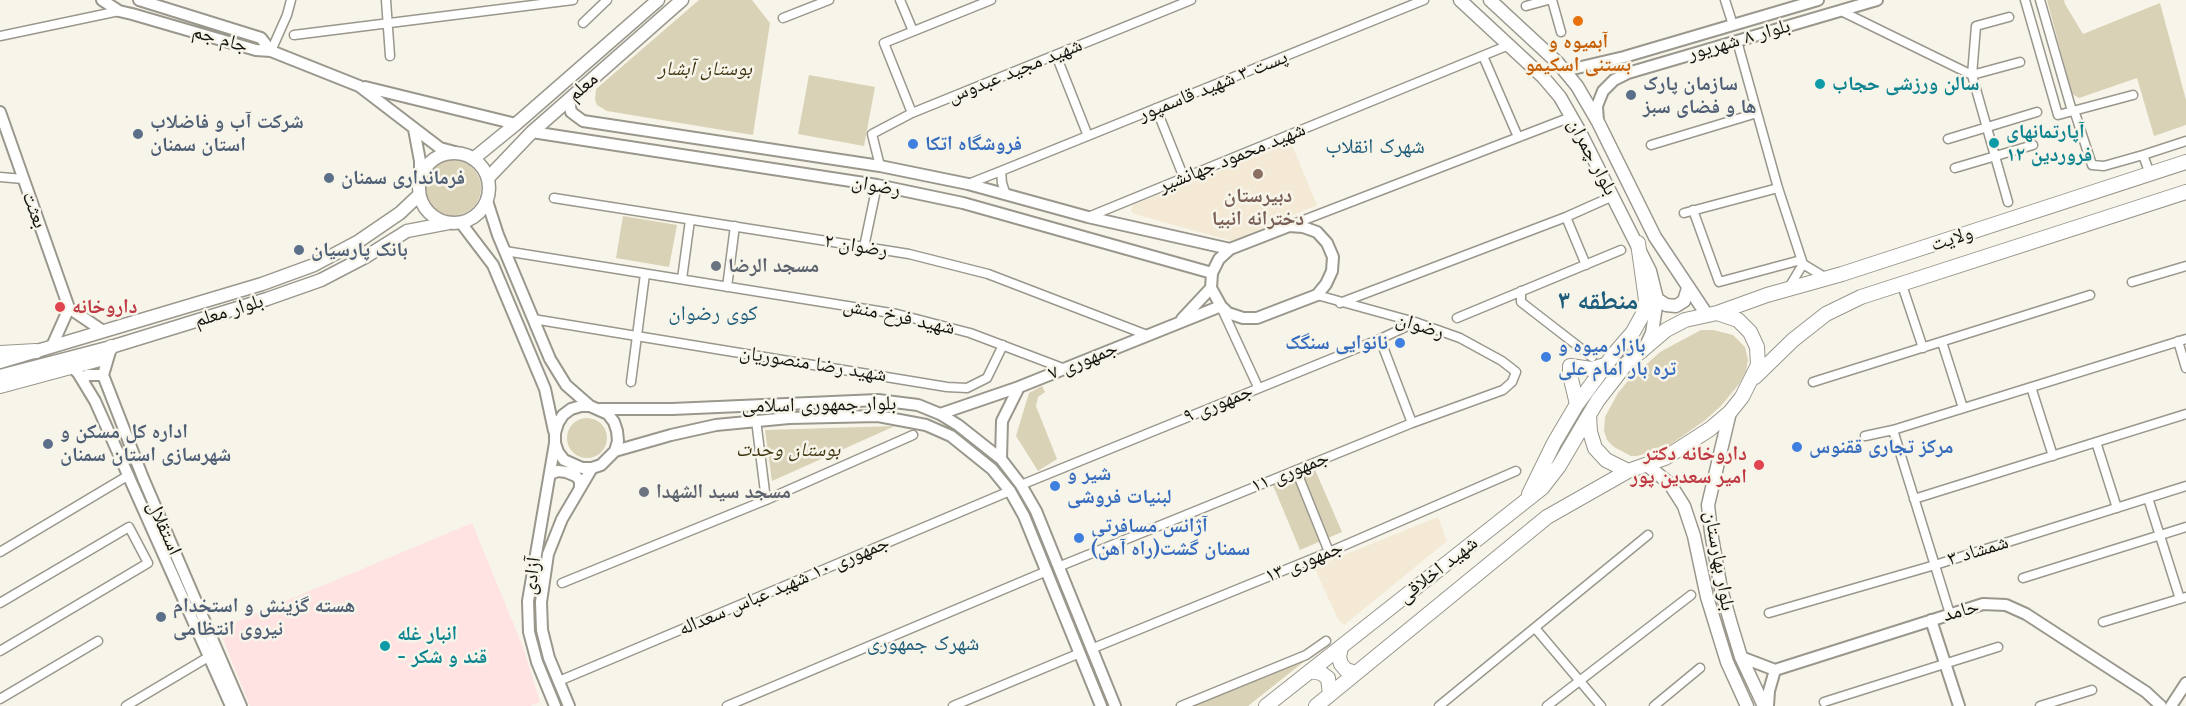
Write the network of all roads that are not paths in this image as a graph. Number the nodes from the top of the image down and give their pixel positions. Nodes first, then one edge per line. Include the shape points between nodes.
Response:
1 (102, 0) edge
2 (139, 0) edge
3 (291, 0) edge
4 (386, 0) edge
5 (573, 0) edge
6 (608, 0) edge
7 (658, 0) edge
8 (682, 0) edge
9 (829, 0) edge
10 (900, 0) edge
11 (991, 0) edge
12 (1191, 0) edge
13 (1424, 0) edge
14 (1460, 0) edge
15 (1490, 0) edge
16 (1550, 0) edge
17 (1725, 0) edge
18 (1818, 0) edge
19 (1877, 0) edge
20 (2025, 0) edge
21 (2040, 0) edge
22 (1526, 6) dead end
23 (119, 10) junction
24 (1841, 10) junction
25 (2009, 17) dead end
26 (783, 18) dead end
27 (387, 23) junction
28 (583, 23) dead end
29 (1732, 25) junction
30 (913, 31) junction
31 (1562, 32) dead end
32 (294, 35) dead end
33 (0, 36) edge
34 (1680, 40) junction
35 (1737, 41) junction
36 (1509, 45) junction
37 (271, 51) junction
38 (1056, 54) junction
39 (390, 56) dead end
40 (1483, 56) junction
41 (1685, 56) junction
42 (2020, 62) dead end
43 (1564, 70) junction
44 (1971, 75) junction
45 (359, 86) junction
46 (2133, 95) dead end
47 (569, 100) junction
48 (1156, 108) junction
49 (2073, 111) junction
50 (0, 112) edge
51 (2037, 112) dead end
52 (912, 113) junction
53 (1757, 113) junction
54 (1571, 117) junction
55 (1598, 123) junction
56 (516, 124) junction
57 (1986, 127) junction
58 (414, 129) junction
59 (532, 132) junction
60 (1088, 136) junction
61 (1518, 137) junction
62 (1948, 139) dead end
63 (2186, 141) edge
64 (1651, 144) dead end
65 (2033, 145) dead end
66 (2143, 155) junction
67 (467, 156) junction
68 (1995, 157) junction
69 (2186, 162) edge
70 (880, 166) junction
71 (1955, 168) dead end
72 (1001, 171) junction
73 (2150, 174) junction
74 (0, 177) edge
75 (420, 178) junction
76 (488, 178) junction
77 (1184, 178) junction
78 (22, 179) junction
79 (968, 184) junction
80 (877, 185) junction
81 (1778, 188) junction
82 (2186, 192) edge
83 (419, 195) junction
84 (1006, 195) junction
85 (1613, 196) junction
86 (554, 198) dead end
87 (487, 201) junction
88 (2008, 202) dead end
89 (400, 213) junction
90 (1088, 217) junction
91 (1566, 217) junction
92 (690, 220) junction
93 (455, 223) junction
94 (735, 226) junction
95 (1289, 226) junction
96 (407, 231) junction
97 (1638, 243) junction
98 (864, 247) junction
99 (1230, 249) junction
100 (1621, 250) dead end
101 (505, 251) junction
102 (1802, 262) junction
103 (1586, 265) junction
104 (2186, 266) edge
105 (1212, 273) junction
106 (645, 274) junction
107 (682, 279) junction
108 (1826, 279) junction
109 (2132, 282) dead end
110 (1902, 285) junction
111 (727, 287) junction
112 (1211, 288) junction
113 (1688, 288) junction
114 (1788, 289) junction
115 (1521, 291) junction
116 (1317, 295) junction
117 (2090, 295) dead end
118 (1657, 299) junction
119 (1339, 303) junction
120 (1221, 306) junction
121 (69, 308) junction
122 (1712, 314) junction
123 (1457, 318) dead end
124 (533, 319) junction
125 (1179, 322) junction
126 (1415, 322) junction
127 (103, 331) junction
128 (637, 335) junction
129 (1147, 335) junction
130 (1380, 339) junction
131 (2182, 340) edge
132 (1942, 342) junction
133 (1003, 345) junction
134 (52, 346) junction
135 (111, 347) junction
136 (1645, 347) junction
137 (1923, 348) junction
138 (36, 351) junction
139 (0, 353) edge
140 (1592, 357) dead end
141 (0, 362) edge
142 (1605, 365) junction
143 (72, 367) junction
144 (2186, 368) edge
145 (1065, 369) junction
146 (1516, 372) joint
147 (103, 375) junction
148 (0, 376) edge
149 (82, 380) junction
150 (1751, 381) junction
151 (631, 382) dead end
152 (1813, 382) dead end
153 (0, 386) edge
154 (1020, 387) junction
155 (1258, 387) junction
156 (2031, 387) junction
157 (787, 403) junction
158 (1577, 404) junction
159 (595, 407) junction
160 (1963, 408) junction
161 (1730, 412) junction
162 (940, 414) junction
163 (2186, 414) edge
164 (1589, 415) junction
165 (789, 418) junction
166 (756, 420) junction
167 (1412, 423) junction
168 (1893, 430) junction
169 (913, 435) dead end
170 (1866, 436) dead end
171 (555, 438) junction
172 (2096, 442) junction
173 (615, 451) junction
174 (2053, 456) junction
175 (1001, 459) junction
176 (1647, 465) junction
177 (592, 468) junction
178 (1296, 470) junction
179 (1516, 471) dead end
180 (1629, 471) junction
181 (549, 474) junction
182 (129, 475) junction
183 (1021, 485) junction
184 (2186, 486) edge
185 (580, 488) junction
186 (1010, 491) junction
187 (2148, 498) junction
188 (1914, 499) junction
189 (766, 500) junction
190 (1525, 502) junction
191 (2117, 508) junction
192 (2186, 527) edge
193 (1648, 535) dead end
194 (2160, 535) junction
195 (0, 552) edge
196 (1329, 552) junction
197 (1935, 565) junction
198 (1058, 567) junction
199 (1047, 572) junction
200 (2023, 578) dead end
201 (562, 583) dead end
202 (1691, 595) dead end
203 (2183, 598) edge
204 (0, 603) edge
205 (1769, 613) dead end
206 (1950, 614) junction
207 (1931, 620) junction
208 (2103, 622) dead end
209 (1535, 628) junction
210 (98, 641) dead end
211 (1326, 641) dead end
212 (1341, 647) junction
213 (1998, 647) dead end
214 (1091, 649) junction
215 (0, 651) edge
216 (1080, 653) junction
217 (210, 656) junction
218 (1741, 657) junction
219 (1945, 664) junction
220 (1700, 668) dead end
221 (1775, 670) junction
222 (1310, 671) junction
223 (1356, 673) junction
224 (1579, 680) junction
225 (559, 681) junction
226 (2186, 683) edge
227 (2092, 690) dead end
228 (1330, 694) junction
229 (0, 699) edge
230 (1824, 702) dead end
231 (126, 706) edge
232 (231, 706) edge
233 (241, 706) edge
234 (555, 706) edge
235 (569, 706) edge
236 (727, 706) edge
237 (953, 706) edge
238 (1101, 706) edge
239 (1114, 706) edge
240 (1181, 706) edge
241 (1266, 706) edge
242 (1316, 706) edge
243 (1439, 706) edge
244 (1546, 706) edge
245 (1601, 706) edge
246 (1654, 706) edge
247 (1747, 706) edge
248 (1766, 706) edge
249 (1959, 706) edge
250 (2040, 706) edge
251 (2161, 706) edge
252 (2171, 706) edge

1 - 23 street, جام جم
2 - 37 street, جام جم via 261,39
3 - 37 street
4 - 27 street
5 - 27 street
6 - 28 street
7 - 56 main road, معلم
8 - 47 main road, معلم
9 - 26 street
10 - 30 street
11 - 30 street
12 - 38 street, شهید مجید عبدوس
13 - 48 street, پست ۳ شهید قاسمپور
14 - 36 main road, بلوار چمران
15 - 43 main road, بلوار چمران
16 - 22 street
16 - 31 street
17 - 29 street
18 - 29 street, بلوار ۸ شهریور
19 - 24 street, بلوار ۸ شهریور
20 - 49 street via 2058,115
21 - 49 street
23 - 33 street
23 - 37 street, جام جم
24 - 35 street, بلوار ۸ شهریور
24 - 44 street
25 - 44 street via 1976,26
27 - 32 street
27 - 39 street
29 - 34 street, بلوار ۸ شهریور
30 - 52 street via 884,43
34 - 41 street
34 - 43 street, بلوار ۸ شهریور
35 - 41 street, بلوار ۸ شهریور
35 - 53 street
36 - 40 street, شهید محمود جهانشیر
36 - 54 main road, بلوار چمران via 1543,77
37 - 45 street
38 - 52 street, شهید مجید عبدوس
38 - 60 street
40 - 61 street
40 - 77 street, شهید محمود جهانشیر
41 - 55 street, بلوار ۸ شهریور via 1628,72 1614,80 1600,99
42 - 44 street
43 - 55 main road, بلوار چمران
44 - 57 street
45 - 56 street
45 - 58 street
46 - 49 street
47 - 59 main road, معلم
47 - 70 street, رضوان via 571,112 583,121
48 - 60 street, پست ۳ شهید قاسمپور
48 - 77 street
49 - 66 street via 2092,165 2104,166
50 - 78 street, بعثت
51 - 57 street
52 - 70 street, شهید مجید عبدوس via 872,134
53 - 64 street
53 - 81 street
54 - 61 street
54 - 85 main road, بلوار چمران
55 - 113 main road, بلوار چمران via 1655,237
56 - 67 main road, معلم
57 - 62 street
57 - 68 street
58 - 67 street via 440,148
58 - 75 street
59 - 76 main road, معلم
59 - 80 street, رضوان
60 - 72 street, پست ۳ شهید قاسمپور
61 - 95 street
63 - 66 street
65 - 68 street
66 - 73 street
67 - 75 main road via 441,156 432,161
67 - 76 main road
68 - 71 street
68 - 88 street
69 - 73 main road, ولایت
70 - 79 street, رضوان
72 - 79 street, پست ۳ شهید قاسمپور
72 - 84 street
73 - 108 main road, ولایت
74 - 78 street
75 - 83 main road
76 - 87 main road
77 - 90 street, شهید محمود جهانشیر
78 - 121 street, بعثت
79 - 84 street, رضوان
80 - 98 street
80 - 105 street, رضوان via 963,203
81 - 102 street
81 - 102 street via 1689,211 1719,282
82 - 110 main road, ولایت
83 - 89 main road, بلوار معلم
83 - 93 main road via 429,214
84 - 90 street, رضوان
85 - 91 street
85 - 97 main road, بلوار چمران
86 - 92 street, رضوان ۲
87 - 93 main road via 472,219
87 - 101 street
89 - 96 main road via 408,216
89 - 127 main road, بلوار معلم via 315,265
90 - 99 street, رضوان
91 - 103 street
91 - 119 street
92 - 94 street, رضوان ۲
92 - 107 street
93 - 96 main road, بلوار معلم
93 - 171 street via 493,265 545,389
94 - 98 street, رضوان ۲
94 - 111 street
95 - 99 street
95 - 116 street via 1317,232 1328,243 1333,256 1332,271
96 - 135 main road, بلوار معلم via 321,280
97 - 118 main road, بلوار چمران
97 - 142 main road via 1646,300 1643,314
98 - 129 street, رضوان ۲ via 988,274
99 - 105 street
100 - 103 street
101 - 106 street, شهید فرخ منش
101 - 124 street
102 - 108 street
102 - 114 street
103 - 115 street
104 - 109 street
105 - 112 street
106 - 107 street, شهید فرخ منش
106 - 128 street
107 - 111 street, شهید فرخ منش
108 - 114 main road, ولایت
110 - 137 street
110 - 150 main road, ولایت via 1862,297 1826,314
111 - 133 street, شهید فرخ منش via 897,314
112 - 120 street
112 - 125 street
113 - 118 main road via 1684,302 1676,306
113 - 122 main road, بلوار چمران
114 - 122 main road, ولایت
115 - 123 street
115 - 140 street via 1521,302
116 - 119 street, رضوان
116 - 120 street via 1257,318 1228,313
117 - 132 street
118 - 136 main road, بلوار چمران via 1652,333
119 - 126 street, رضوان
120 - 125 street, جمهوری ۷
120 - 155 street
121 - 127 street
121 - 134 street
122 - 136 main road, ولایت via 1685,320
122 - 150 main road via 1738,320 1750,332 1757,348 1758,365
124 - 128 street, شهید رضا منصوریان
124 - 159 street via 566,385
125 - 129 street, جمهوری ۷
126 - 130 street, جمهوری ۹
126 - 146 street, رضوان via 1460,338
127 - 134 main road, بلوار معلم
128 - 133 street, شهید رضا منصوریان via 967,388 987,378
128 - 151 street
129 - 145 street, جمهوری ۷
130 - 155 street, جمهوری ۹
130 - 167 street
131 - 144 street
131 - 156 street
132 - 137 street
132 - 160 street
133 - 145 street, شهید فرخ منش
134 - 138 main road, بلوار معلم
135 - 143 main road via 100,359
135 - 147 street
135 - 148 main road, بلوار معلم
136 - 164 main road, شهید اخلاقی via 1626,364
137 - 152 street
138 - 139 main road
138 - 141 main road, بلوار معلم
142 - 158 main road
142 - 158 main road via 1592,369 1570,366
143 - 149 street, استقلال
143 - 153 main road
145 - 154 street, جمهوری ۷
146 - 167 street, جمهوری ۱۱ via 1503,390
147 - 149 street via 87,375
147 - 233 street, استقلال via 142,478
149 - 182 street, استقلال
150 - 161 main road, شهید اخلاقی
154 - 162 street, جمهوری ۷
154 - 175 street via 1002,421
155 - 183 street, جمهوری ۹
156 - 160 street
156 - 174 street
157 - 159 street, بلوار جمهوری اسلامی via 672,409
157 - 162 street, بلوار جمهوری اسلامی via 878,400 918,405
157 - 165 street
158 - 190 main road
159 - 171 street via 571,409 558,423
159 - 173 street via 614,422 618,441
160 - 168 street
161 - 176 main road, شهید اخلاقی via 1690,444
161 - 218 main road, بلوار بهارستان via 1708,505 1721,589
162 - 175 street, بلوار جمهوری اسلامی
163 - 172 street
164 - 180 main road via 1595,448 1606,460
164 - 190 main road, شهید اخلاقی via 1559,466
165 - 166 street, بلوار جمهوری اسلامی
165 - 186 street, بلوار جمهوری اسلامی via 878,416 926,425 951,436 992,469
166 - 173 street, بلوار جمهوری اسلامی via 694,430
166 - 189 street
167 - 178 street, جمهوری ۱۱
168 - 170 street
168 - 188 street
169 - 189 street
171 - 177 street via 564,460 573,466
171 - 181 street, آزادی
172 - 174 street
172 - 191 street
173 - 177 street via 602,465
174 - 188 street
175 - 183 street, بلوار جمهوری اسلامی
176 - 180 main road, شهید اخلاقی
176 - 247 main road, بلوار بهارستان via 1670,484 1684,506 1727,662
177 - 185 street, آزادی
178 - 196 street
178 - 198 street, جمهوری ۱۱
179 - 196 street, جمهوری ۱۳
180 - 223 main road, شهید اخلاقی via 1547,517
181 - 185 street via 558,471 576,476
181 - 234 street, آزادی via 528,601 529,632
182 - 195 street
182 - 217 street, استقلال
183 - 198 street, بلوار جمهوری اسلامی
184 - 187 street, شمشاد ۳
185 - 225 street, آزادی via 548,554 541,602 542,630
186 - 199 street, بلوار جمهوری اسلامی
186 - 225 street, جمهوری ۱۰ شهید عباس سعداله
187 - 191 street, شمشاد ۳
187 - 194 street
188 - 197 street
189 - 201 street
190 - 212 main road, شهید اخلاقی
191 - 197 street, شمشاد ۳
192 - 194 street
193 - 209 street
194 - 200 street
194 - 203 street
196 - 214 street, جمهوری ۱۳
197 - 205 street, شمشاد ۳
197 - 206 street
198 - 214 street, بلوار جمهوری اسلامی
199 - 216 street, بلوار جمهوری اسلامی
199 - 236 street
202 - 224 street
203 - 208 street
204 - 215 street via 129,527 148,563
206 - 207 street, حامد
206 - 251 street, حامد via 1983,604 2006,605 2146,692
207 - 219 street
207 - 221 street, حامد
209 - 224 street
209 - 243 street
210 - 229 street
211 - 240 street via 1306,655
212 - 222 main road, شهید اخلاقی
212 - 223 main road via 1341,664
213 - 219 street
214 - 239 street, بلوار جمهوری اسلامی
216 - 237 street
216 - 238 street, بلوار جمهوری اسلامی
217 - 231 street
217 - 232 street, استقلال
218 - 221 street
218 - 248 main road, بلوار بهارستان
219 - 230 street
219 - 249 street
220 - 246 street
221 - 248 street
222 - 228 main road via 1328,678
222 - 241 main road, شهید اخلاقی
223 - 228 main road, شهید اخلاقی
224 - 244 street
224 - 245 street
225 - 235 street, آزادی
226 - 252 street
227 - 250 street
228 - 242 main road, شهید اخلاقی

